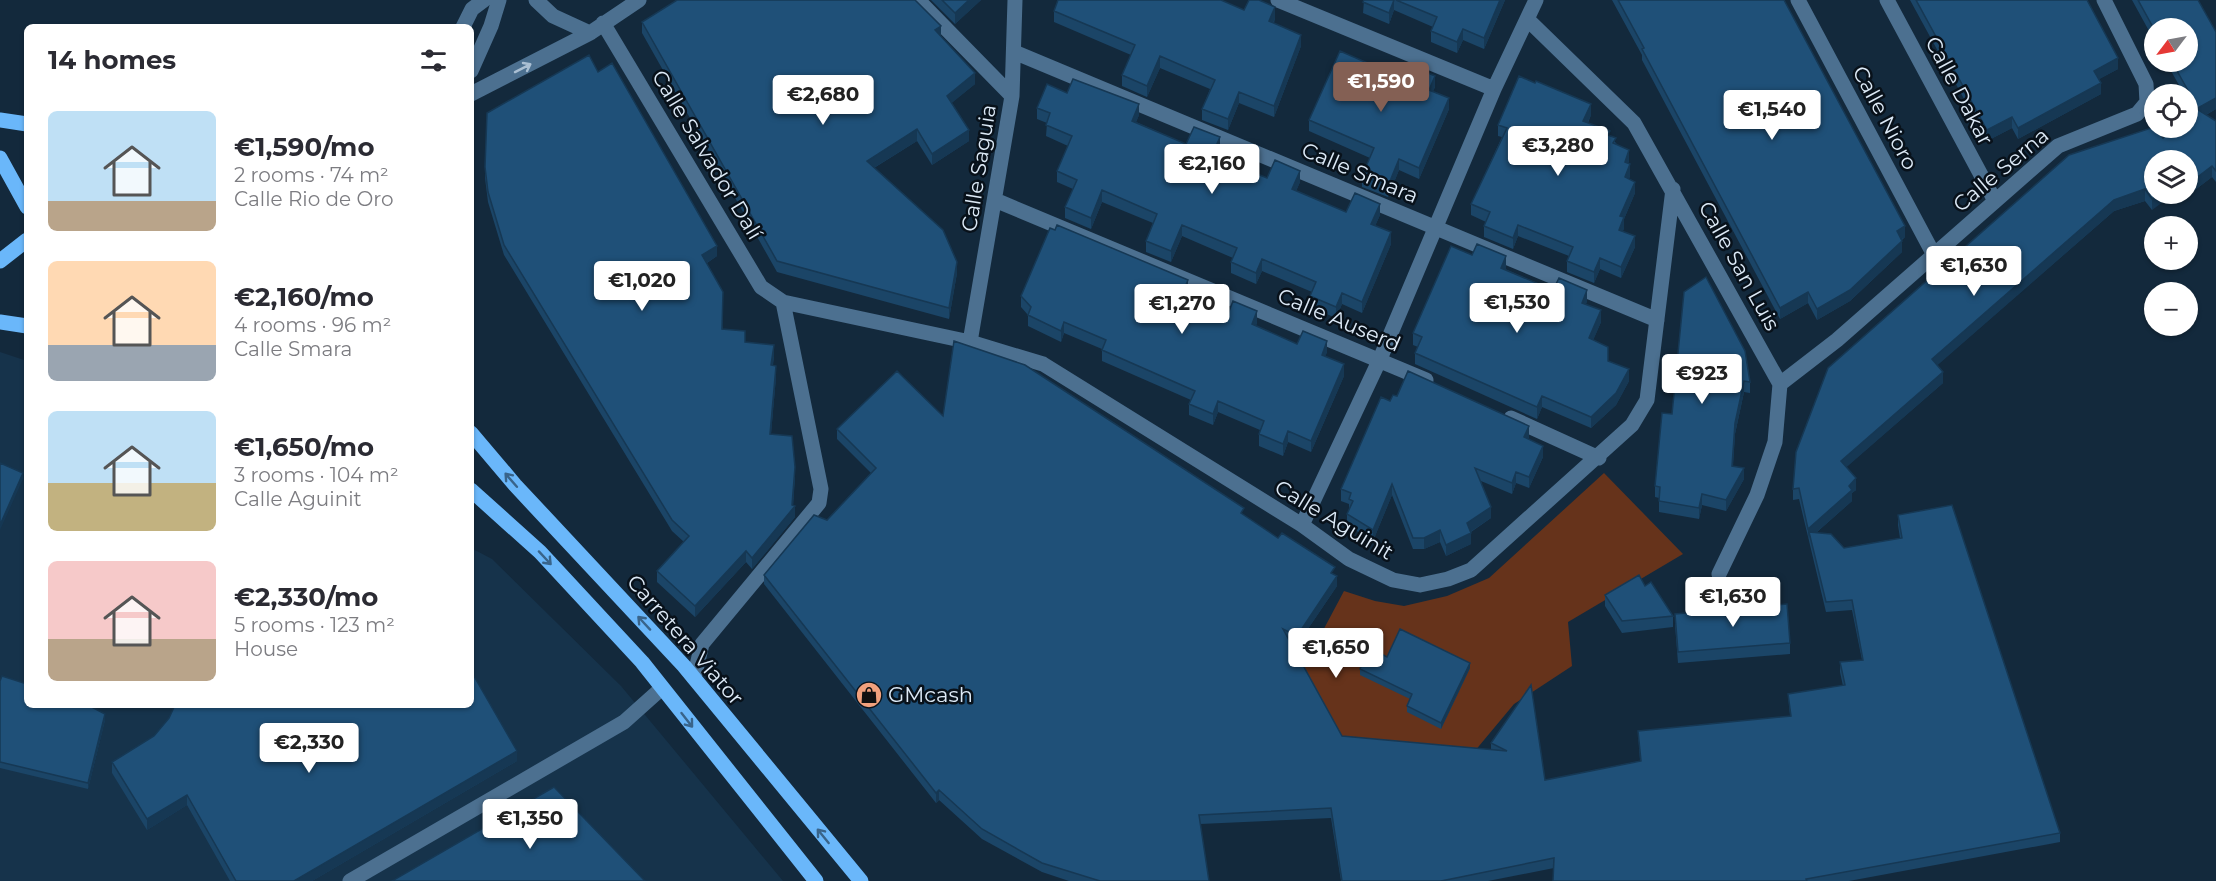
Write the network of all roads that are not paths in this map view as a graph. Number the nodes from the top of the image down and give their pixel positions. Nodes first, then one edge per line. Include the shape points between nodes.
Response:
1 (484, 0) edge
2 (499, 0) edge
3 (536, 0) edge
4 (639, 0) edge
5 (918, 0) edge
6 (1016, 0) edge
7 (1278, 0) edge
8 (1536, 0) edge
9 (1798, 0) edge
10 (1887, 0) edge
11 (2104, 0) edge
12 (1527, 19) junction
13 (603, 23) junction
14 (464, 24) edge
15 (590, 33) junction
16 (1014, 52) junction
17 (474, 64) edge
18 (1494, 89) junction
19 (474, 92) edge
20 (1012, 96) junction
21 (0, 120) edge
22 (24, 124) edge
23 (0, 158) edge
24 (1673, 189) junction
25 (995, 200) junction
26 (1995, 201) junction
27 (24, 202) edge
28 (1435, 227) junction
29 (24, 242) edge
30 (1934, 255) junction
31 (0, 261) edge
32 (783, 302) junction
33 (1657, 320) junction
34 (0, 322) edge
35 (24, 326) edge
36 (970, 342) junction
37 (1380, 359) junction
38 (1435, 384) edge
39 (1780, 384) junction
40 (1500, 413) edge
41 (474, 436) edge
42 (1599, 458) junction
43 (474, 493) edge
44 (1302, 525) junction
45 (1719, 574) dead end
46 (694, 678) junction
47 (662, 688) junction
48 (350, 881) edge
49 (816, 881) edge
50 (861, 881) edge

1 - 14 street via 472,9
2 - 17 street
3 - 15 street via 553,16
4 - 13 street
5 - 20 street
6 - 16 street, Calle Saguia
7 - 18 street
8 - 12 street
9 - 30 street, Calle Nioro
10 - 26 street, Calle Dakar
11 - 26 street, Calle Serna via 2146,84 2147,102 2137,114 2058,146
12 - 18 street
12 - 24 street, Calle San Luis via 1634,123
13 - 15 street
13 - 32 street, Calle Salvador Dalí via 761,287
19 -> 15 street
16 - 20 street, Calle Saguia
16 - 28 street, Calle Smara
18 - 28 street
20 - 25 street, Calle Saguia
21 - 22 main road
23 - 27 main road
24 - 33 street, Calle Aguinit
24 - 39 street, Calle San Luis
25 - 36 street, Calle Saguia
25 - 37 street, Calle Auserd
26 - 30 street, Calle Serna
28 - 33 street, Calle Smara
28 - 37 street
29 - 31 main road
30 - 39 street, Calle Serna
32 - 36 street, Calle Salvador Dalí
32 - 46 street via 821,489 819,503 702,644
33 - 42 street, Calle Aguinit via 1647,400 1632,425
34 - 35 main road
36 - 44 street, Calle Aguinit via 1043,364
37 - 38 street, Calle Auserd
37 - 44 street
39 - 45 street via 1775,441 1757,495
40 - 42 street
46 -> 41 main road, Carretera Viator
42 - 44 street, Calle Aguinit via 1471,570 1448,579 1420,585 1393,580 1349,559
43 -> 47 main road via 540,552
50 -> 46 main road, Carretera Viator
47 - 48 street via 624,722
47 -> 49 main road

